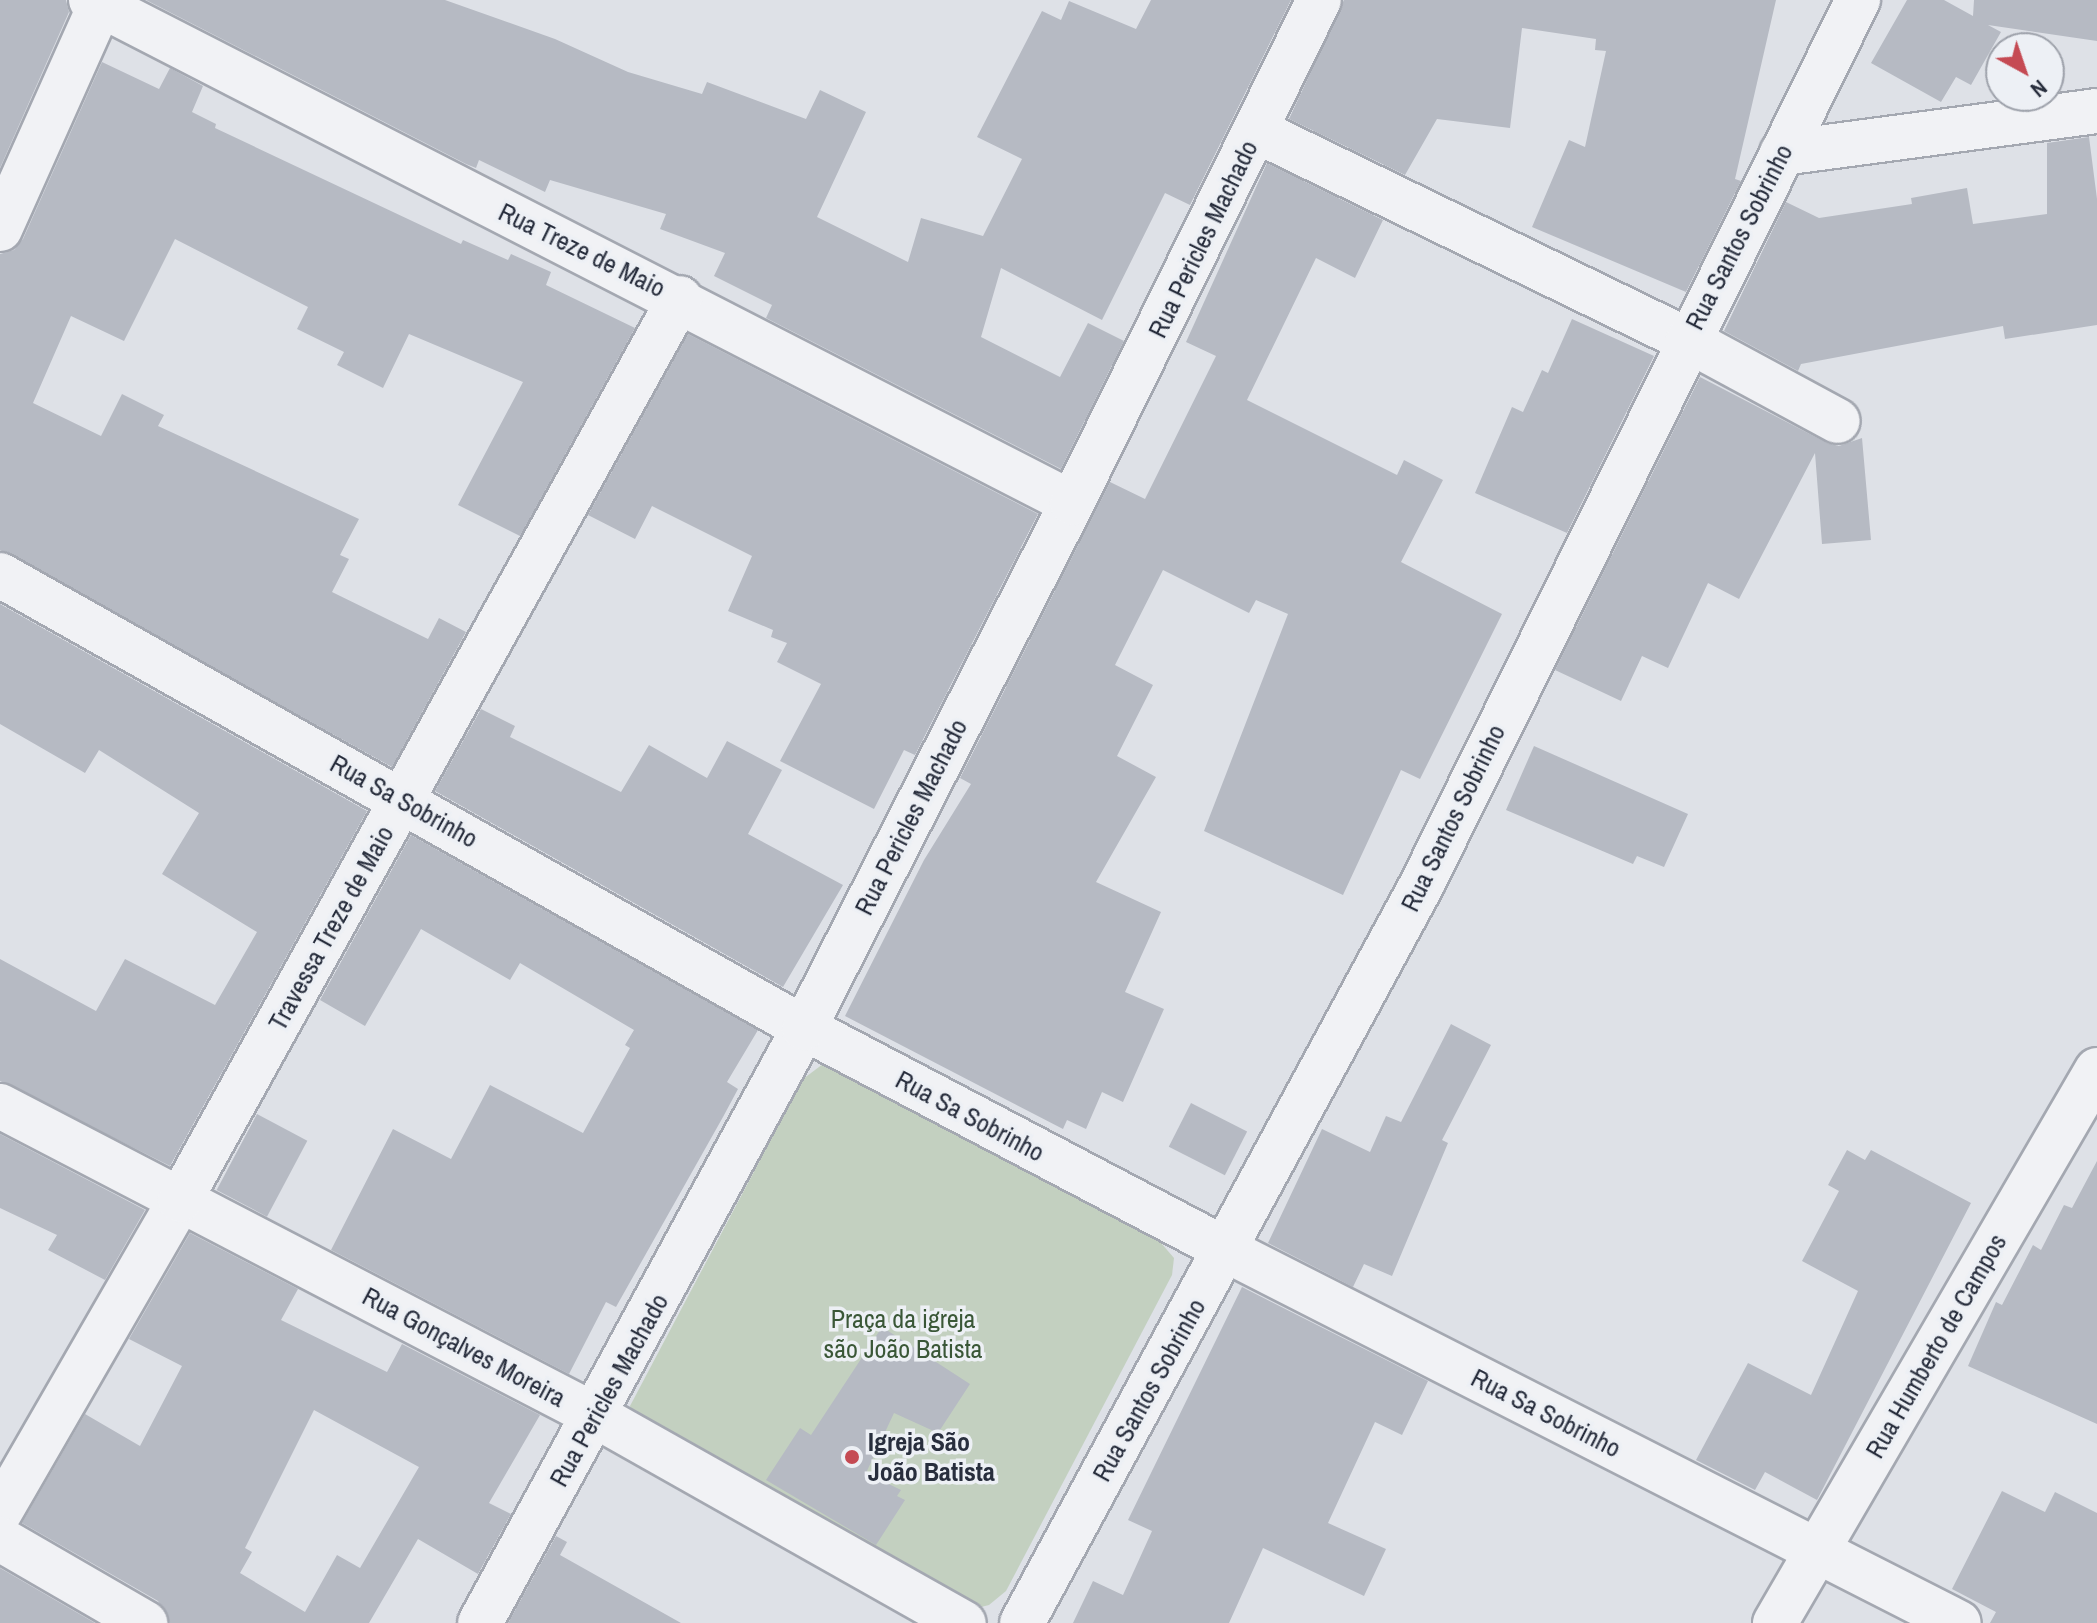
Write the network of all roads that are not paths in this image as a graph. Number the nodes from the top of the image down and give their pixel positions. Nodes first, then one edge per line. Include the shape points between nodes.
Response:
1 (1319, 0) edge
2 (1858, 0) edge
3 (95, 3) edge
4 (2097, 111) edge
5 (1257, 131) junction
6 (1782, 153) junction
7 (0, 229) edge
8 (680, 298) junction
9 (1688, 340) junction
10 (1838, 421) dead end
11 (1072, 503) junction
12 (0, 575) edge
13 (402, 799) junction
14 (804, 1028) junction
15 (2097, 1070) edge
16 (0, 1106) edge
17 (180, 1200) junction
18 (1226, 1250) junction
19 (596, 1416) junction
20 (0, 1512) edge
21 (0, 1539) edge
22 (1817, 1550) junction
23 (145, 1623) edge
24 (480, 1623) edge
25 (964, 1623) edge
26 (1022, 1623) edge
27 (1775, 1623) edge
28 (1959, 1623) edge

1 - 5 street, Rua Pericles Machado
2 - 6 street, Rua Santos Sobrinho
3 - 7 street
3 - 8 street, Rua Treze de Maio
4 - 6 street
5 - 9 street
5 - 11 street, Rua Pericles Machado
6 - 9 street, Rua Santos Sobrinho
8 - 11 street, Rua Treze de Maio
8 - 13 street, Travessa Treze de Maio
9 - 10 street
9 - 18 street, Rua Santos Sobrinho via 1422,884
11 - 14 street, Rua Pericles Machado
12 - 13 street, Rua Sa Sobrinho
13 - 14 street, Rua Sa Sobrinho
13 - 17 street, Travessa Treze de Maio
14 - 18 street, Rua Sa Sobrinho
14 - 19 street, Rua Pericles Machado
15 - 22 street, Rua Humberto de Campos
16 - 17 street, Rua Gonçalves Moreira
17 - 19 street, Rua Gonçalves Moreira
17 - 20 street, Travessa Treze de Maio
18 - 22 street, Rua Sa Sobrinho
18 - 26 street, Rua Santos Sobrinho
19 - 24 street, Rua Pericles Machado
19 - 25 street, Rua Gonçalves Moreira
21 - 23 street
22 - 27 street, Rua Humberto de Campos
22 - 28 street, Rua Sa Sobrinho

